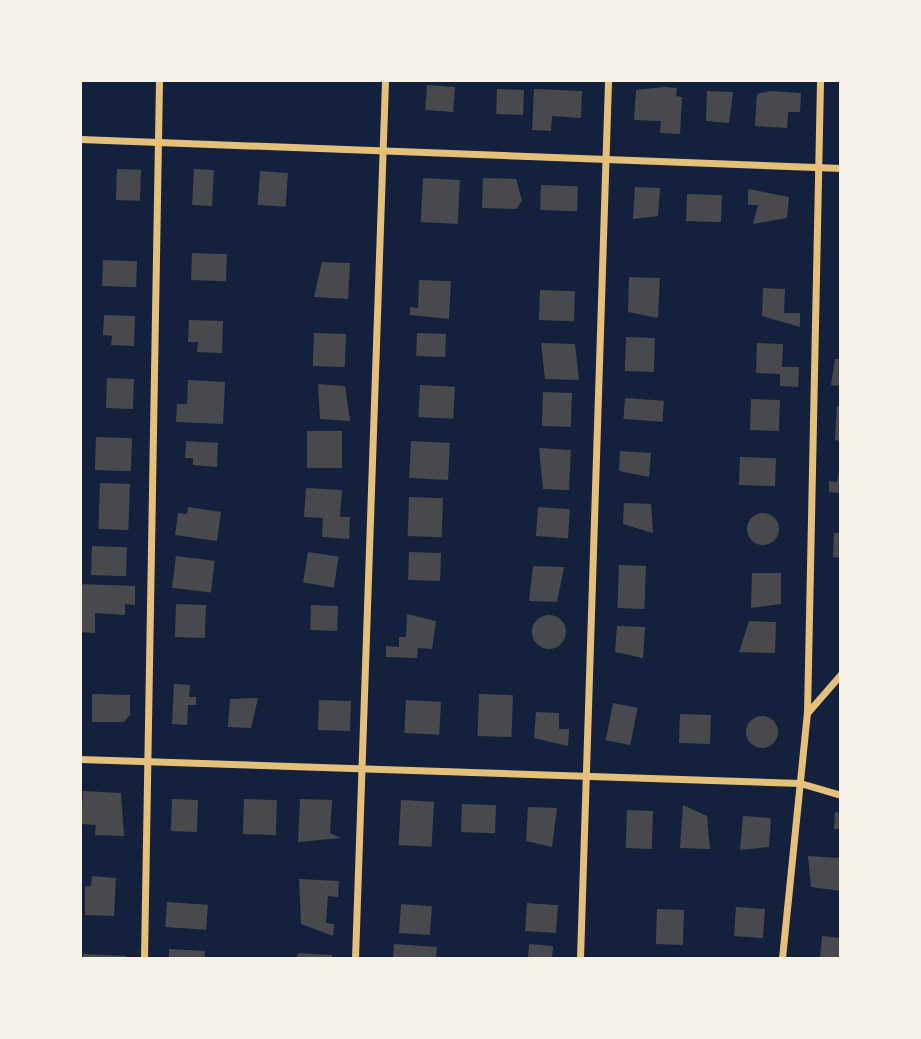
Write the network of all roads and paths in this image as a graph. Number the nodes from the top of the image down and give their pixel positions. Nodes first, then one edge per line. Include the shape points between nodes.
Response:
1 (159, 80) edge
2 (385, 80) edge
3 (608, 80) edge
4 (820, 80) edge
5 (80, 139) edge
6 (162, 140) junction
7 (383, 150) junction
8 (604, 160) junction
9 (818, 167) junction
10 (841, 168) edge
11 (841, 674) edge
12 (807, 713) junction
13 (80, 759) edge
14 (152, 762) junction
15 (359, 768) junction
16 (589, 774) junction
17 (800, 783) junction
18 (841, 795) edge
19 (144, 958) edge
20 (355, 958) edge
21 (580, 958) edge
22 (782, 958) edge

1 - 6 street
2 - 7 street
3 - 8 street
4 - 9 street
5 - 6 street
6 - 7 street
6 - 14 street
7 - 8 street
7 - 15 street
8 - 9 street
8 - 16 street
9 - 10 street
9 - 12 street
11 - 12 street
12 - 17 street
13 - 14 street
14 - 15 street
14 - 19 street
15 - 16 street
15 - 20 street
16 - 17 street
16 - 21 street
17 - 18 street
17 - 22 street

